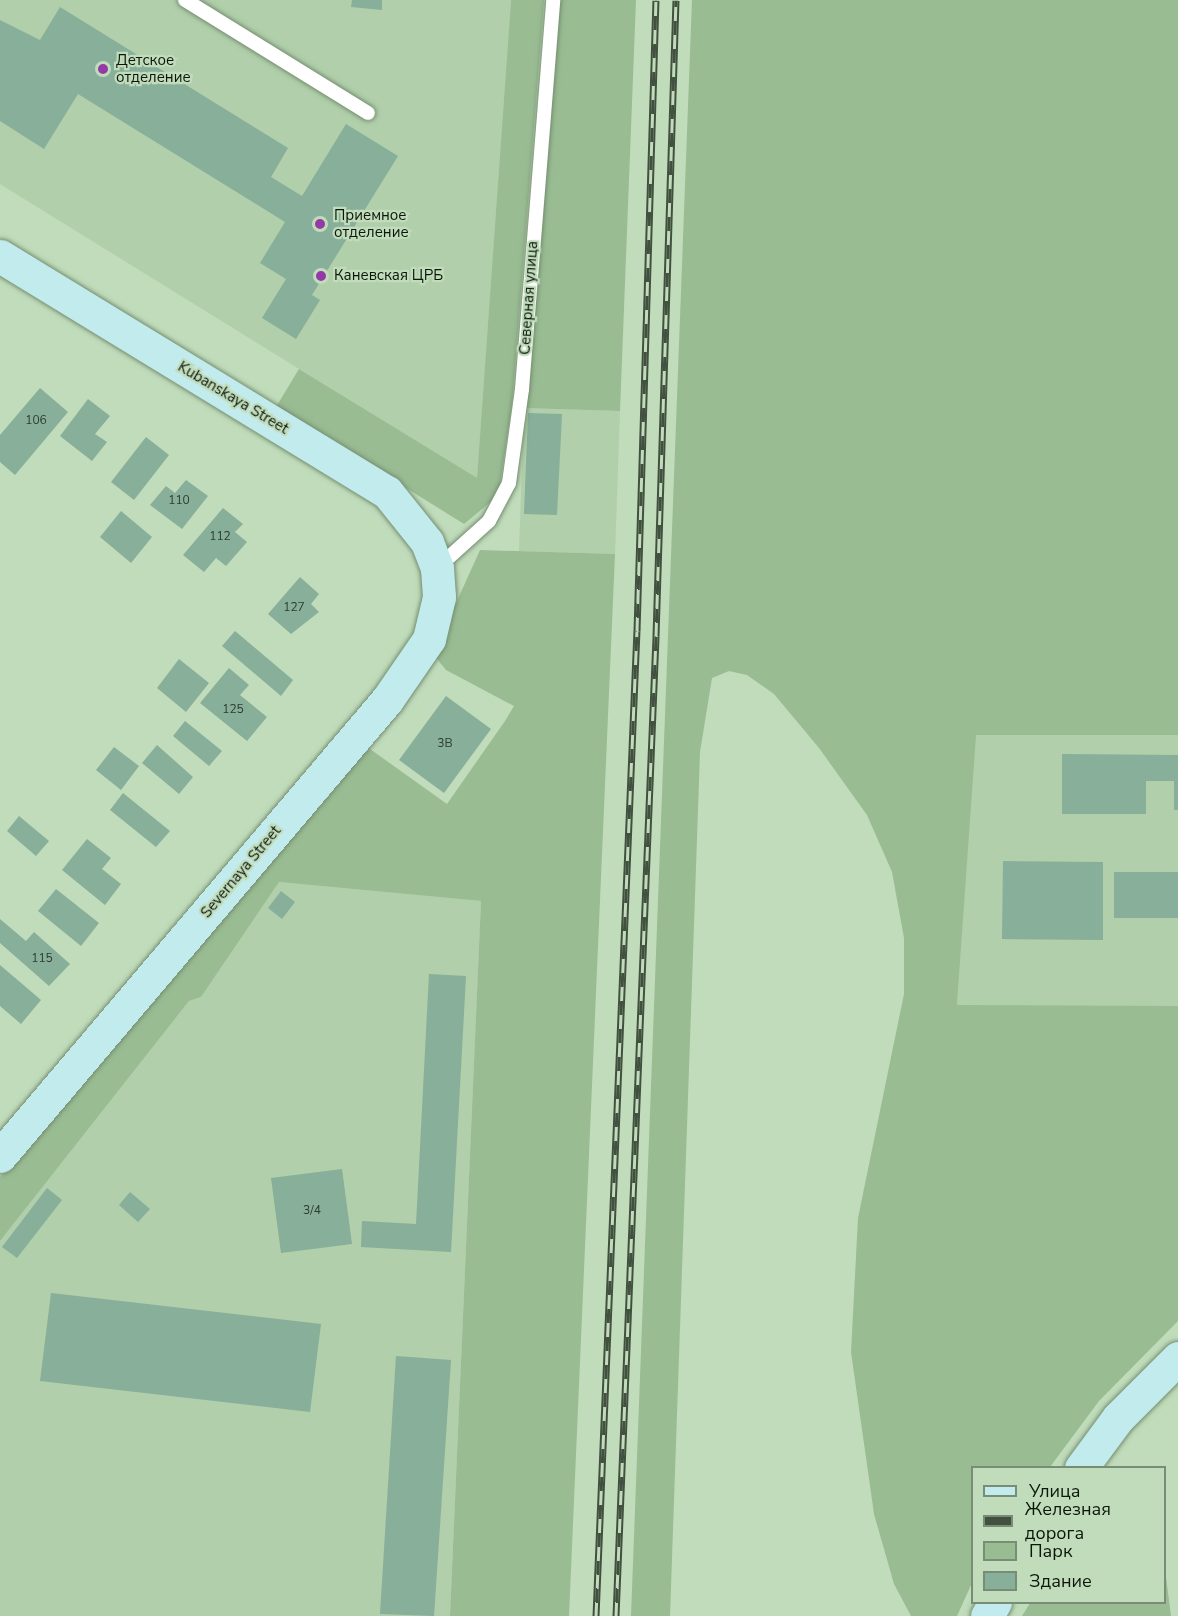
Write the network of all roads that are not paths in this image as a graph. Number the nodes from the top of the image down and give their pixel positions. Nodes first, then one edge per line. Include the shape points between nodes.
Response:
1 (185, 0) edge
2 (553, 0) edge
3 (368, 113) dead end
4 (0, 256) edge
5 (437, 568) junction
6 (0, 1156) edge
7 (1178, 1358) edge
8 (1082, 1466) edge

1 - 3 lane
2 - 5 lane, Северная улица via 522,389 509,483 489,521
4 - 5 street, Kubanskaya Street via 387,492 418,525
5 - 6 street, Severnaya Street via 439,597 433,628 387,700
7 - 8 street via 1118,1418

